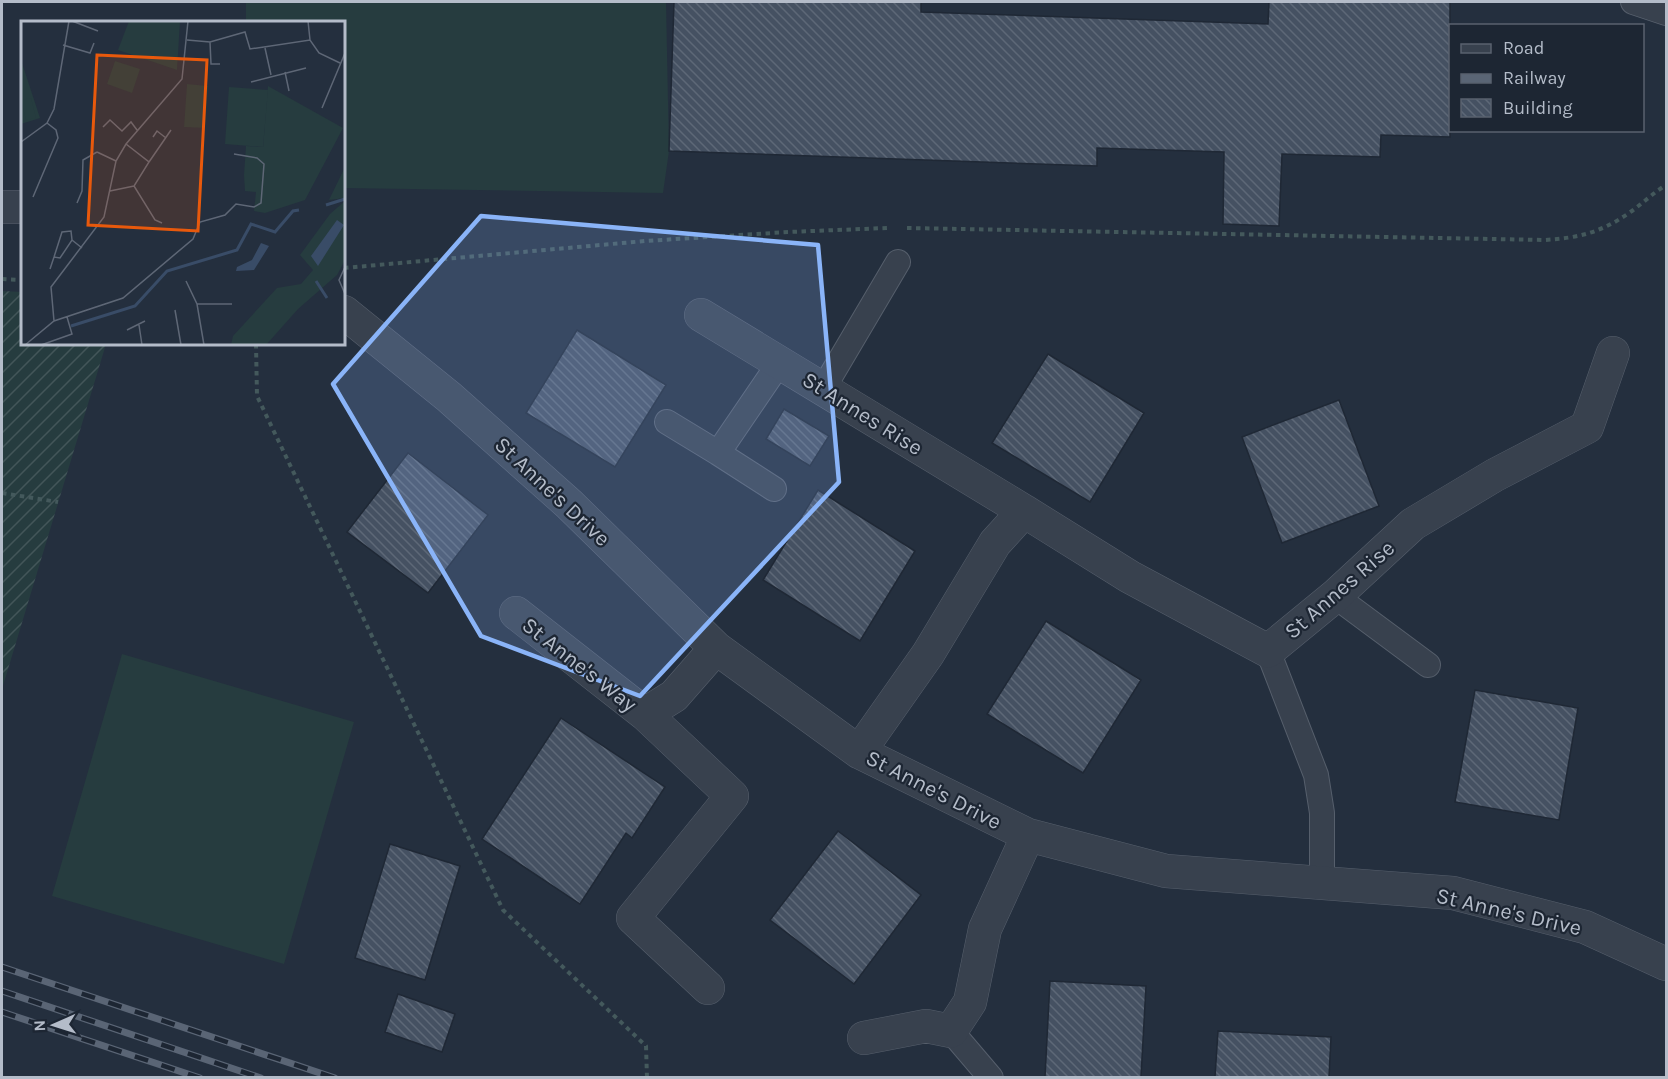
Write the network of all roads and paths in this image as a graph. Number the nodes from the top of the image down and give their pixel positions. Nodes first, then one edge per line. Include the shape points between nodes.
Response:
1 (1633, 2) edge
2 (1666, 13) edge
3 (1666, 185) edge
4 (2, 207) edge
5 (21, 207) edge
6 (891, 228) dead end
7 (902, 228) dead end
8 (898, 262) dead end
9 (345, 268) edge
10 (2, 279) edge
11 (21, 280) edge
12 (345, 313) edge
13 (701, 315) dead end
14 (255, 345) edge
15 (1613, 353) dead end
16 (780, 362) junction
17 (823, 389) junction
18 (668, 422) dead end
19 (718, 453) junction
20 (774, 489) dead end
21 (2, 493) edge
22 (58, 502) dead end
23 (1023, 511) junction
24 (1335, 596) junction
25 (516, 613) dead end
26 (716, 648) junction
27 (1268, 651) junction
28 (1428, 665) dead end
29 (645, 714) junction
30 (859, 752) junction
31 (1028, 835) junction
32 (1322, 884) junction
33 (1666, 964) edge
34 (708, 988) dead end
35 (951, 1031) junction
36 (864, 1038) dead end
37 (986, 1075) edge
38 (647, 1077) edge

1 - 2 lane
3 - 7 path via 1628,214 1575,238
4 - 5 street
6 - 9 path via 645,241
8 - 17 lane
10 - 11 path
12 - 26 street, St Anne's Drive via 449,397 568,504
13 - 16 street, St Annes Rise
14 - 38 path via 257,396 503,909 646,1046
15 - 24 street, St Annes Rise via 1587,427 1413,524
16 - 17 street, St Annes Rise
16 - 19 lane
17 - 23 street, St Annes Rise
18 - 19 lane
19 - 20 lane
21 - 22 path
23 - 27 street, St Annes Rise via 1130,577
23 - 30 street via 995,543 928,654
24 - 27 street, St Annes Rise
24 - 28 lane
25 - 29 street, St Anne's Way
26 - 29 street, St Anne's Way via 674,696
26 - 30 street, St Anne's Drive
27 - 32 lane via 1316,775 1322,813
29 - 34 street, St Anne's Way via 732,796 633,918
30 - 31 street, St Anne's Drive
31 - 32 street, St Anne's Drive via 1166,871
31 - 35 street via 985,929 970,1002
32 - 33 street, St Anne's Drive via 1453,893 1585,927
35 - 36 street via 926,1026
35 - 37 lane

